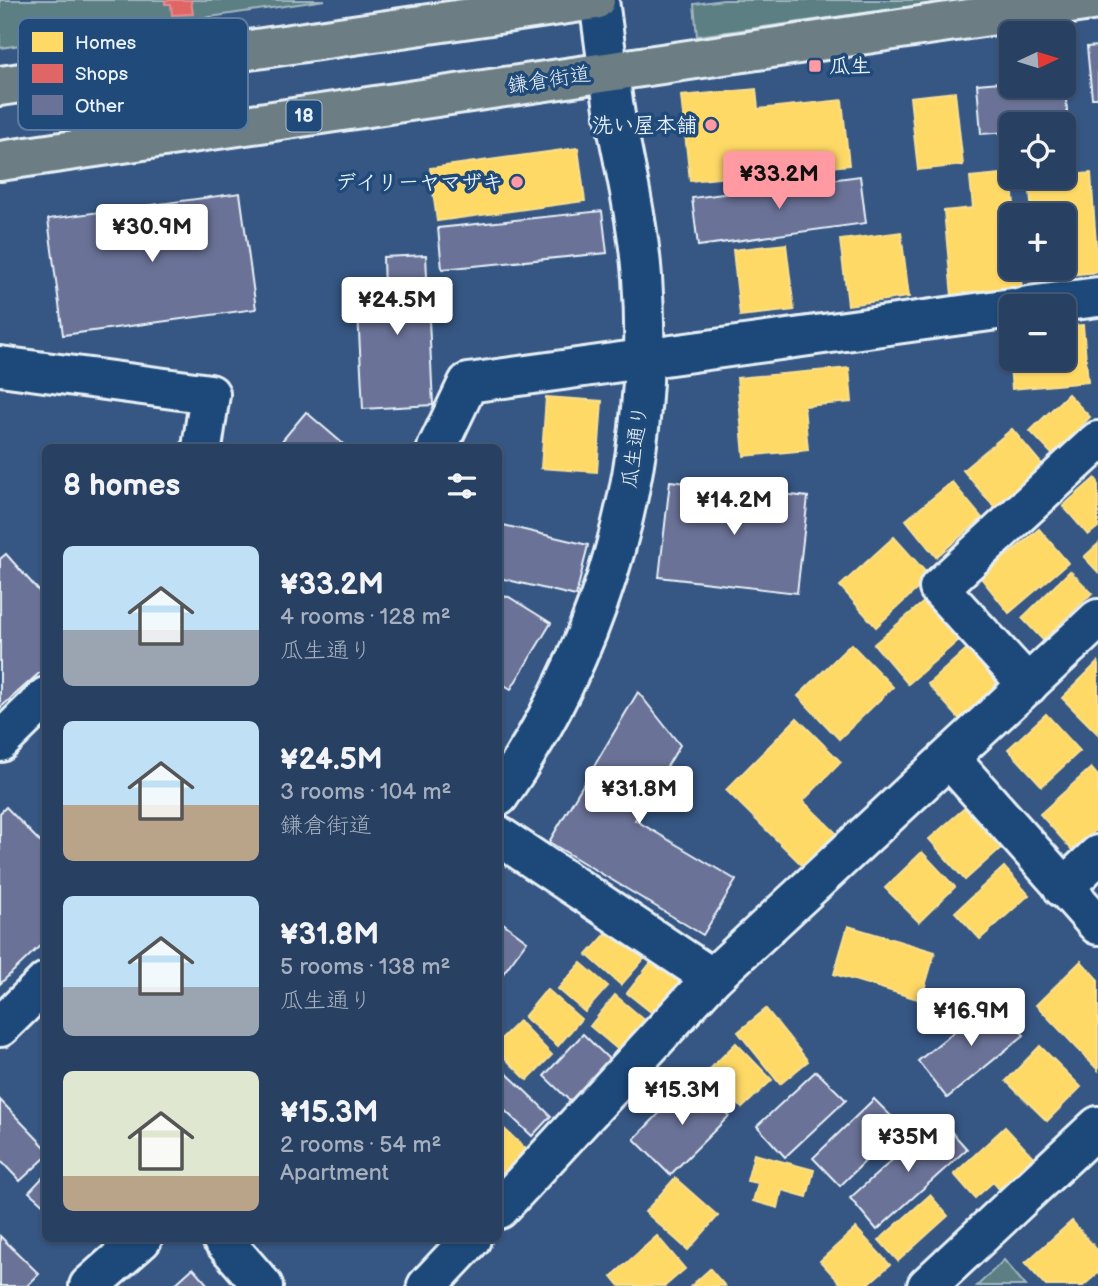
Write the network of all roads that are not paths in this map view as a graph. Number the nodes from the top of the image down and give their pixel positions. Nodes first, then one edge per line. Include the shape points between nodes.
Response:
1 (597, 0) edge
2 (1098, 0) edge
3 (248, 50) edge
4 (609, 71) junction
5 (18, 83) edge
6 (0, 86) edge
7 (248, 124) edge
8 (210, 130) edge
9 (0, 161) edge
10 (1098, 297) edge
11 (1076, 300) edge
12 (999, 311) edge
13 (645, 356) junction
14 (0, 366) edge
15 (1098, 441) edge
16 (203, 444) edge
17 (439, 444) edge
18 (1098, 619) edge
19 (1028, 685) junction
20 (42, 701) edge
21 (0, 742) edge
22 (950, 759) junction
23 (502, 792) edge
24 (502, 838) edge
25 (1098, 855) edge
26 (1063, 888) junction
27 (1098, 925) edge
28 (712, 978) junction
29 (42, 988) edge
30 (0, 1027) edge
31 (1098, 1126) edge
32 (502, 1206) edge
33 (139, 1242) edge
34 (225, 1242) edge
35 (468, 1242) edge
36 (89, 1286) edge
37 (263, 1286) edge
38 (427, 1286) edge
39 (927, 1286) edge

1 - 3 main road
1 - 4 street, 瓜生通り
2 - 4 main road, 鎌倉街道 / 18
4 - 7 main road, 鎌倉街道 / 18
4 - 13 street, 瓜生通り via 635,211
5 - 6 main road
8 - 9 main road, 鎌倉街道 / 18
10 - 11 street
12 - 13 street
13 - 17 street via 468,383
13 - 23 street, 瓜生通り via 639,441 623,523 601,599 570,677 533,747
14 - 16 street via 210,394
15 - 19 street via 939,588
18 - 19 street
19 - 22 street
20 - 21 street
22 - 26 street
22 - 28 street
24 - 28 street
25 - 26 street
26 - 27 street
28 - 32 street
29 - 30 street
31 - 39 street
33 - 36 street
34 - 37 street
35 - 38 street

